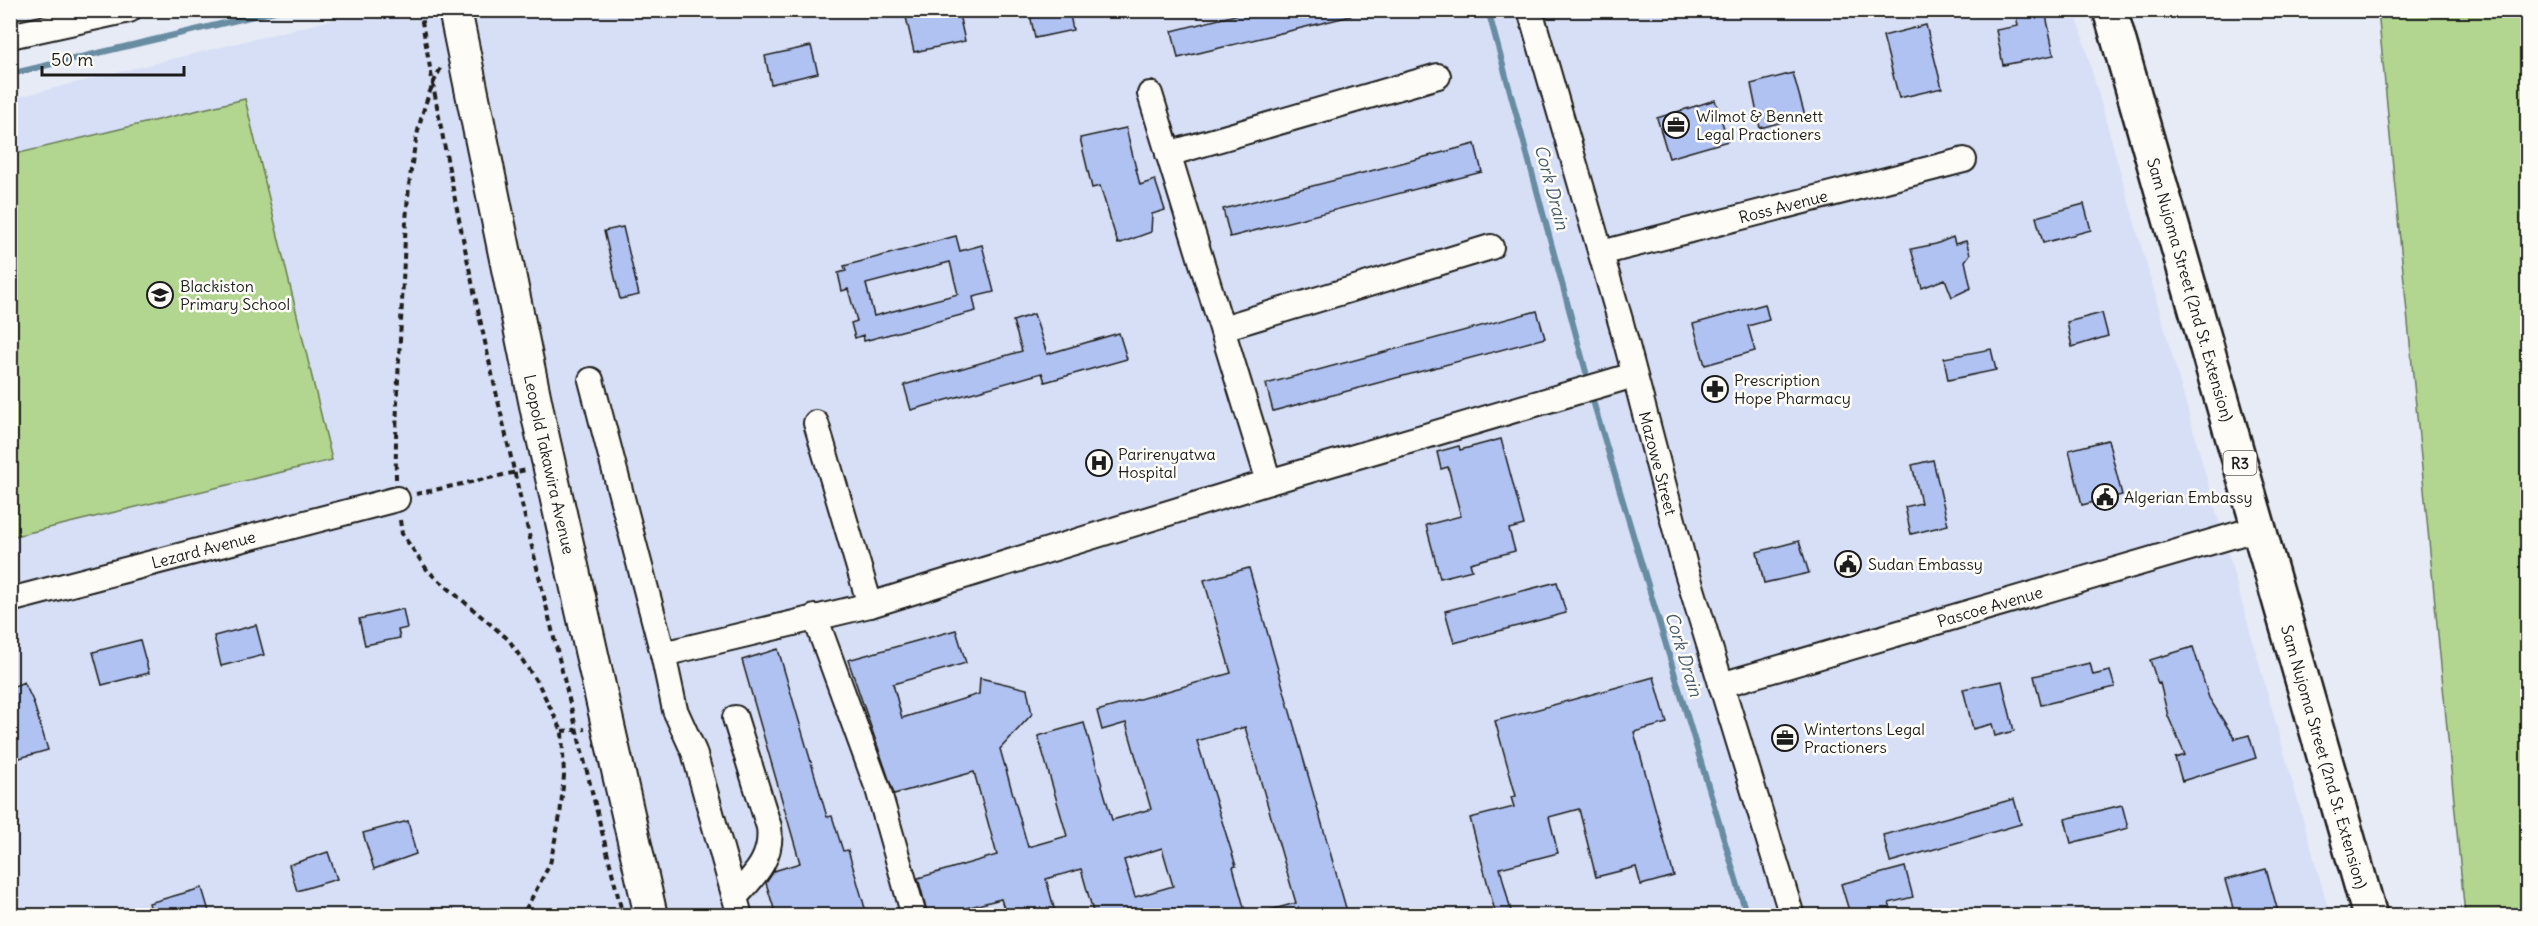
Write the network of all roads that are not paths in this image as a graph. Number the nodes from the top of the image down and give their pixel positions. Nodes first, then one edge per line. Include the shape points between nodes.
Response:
1 (129, 10) edge
2 (1530, 10) edge
3 (2110, 10) edge
4 (457, 22) edge
5 (10, 36) edge
6 (1438, 76) dead end
7 (1150, 94) dead end
8 (1168, 154) junction
9 (1964, 160) dead end
10 (1491, 247) dead end
11 (1601, 253) junction
12 (1223, 328) junction
13 (1634, 375) junction
14 (591, 380) dead end
15 (816, 423) dead end
16 (1269, 482) junction
17 (397, 499) road end
18 (2259, 528) junction
19 (10, 600) edge
20 (870, 605) junction
21 (815, 616) junction
22 (663, 654) junction
23 (1721, 685) junction
24 (735, 718) dead end
25 (738, 906) edge
26 (651, 915) edge
27 (914, 915) edge
28 (1792, 915) edge
29 (2370, 915) edge

1 - 5 street
2 - 11 street, Mazowe Street
3 - 18 highway, Sam Nujoma Street (2nd St. Extension) / R3
4 - 26 main road, Leopold Takawira Avenue via 606,726
6 - 8 street
7 - 8 street
8 - 12 street
9 - 11 street, Ross Avenue
10 - 12 street
11 - 13 street, Mazowe Street
12 - 16 street
13 - 16 street
13 - 23 street, Mazowe Street
14 - 22 street
15 - 20 street
16 - 20 street
17 - 19 street, Lezard Avenue
18 - 23 street, Pascoe Avenue
18 - 29 highway, Sam Nujoma Street (2nd St. Extension) / R3
20 - 21 street
21 - 22 street
21 - 27 street via 878,789
22 - 25 street via 675,710 694,752
23 - 28 street, Mazowe Street
24 - 25 street via 771,840 762,866

